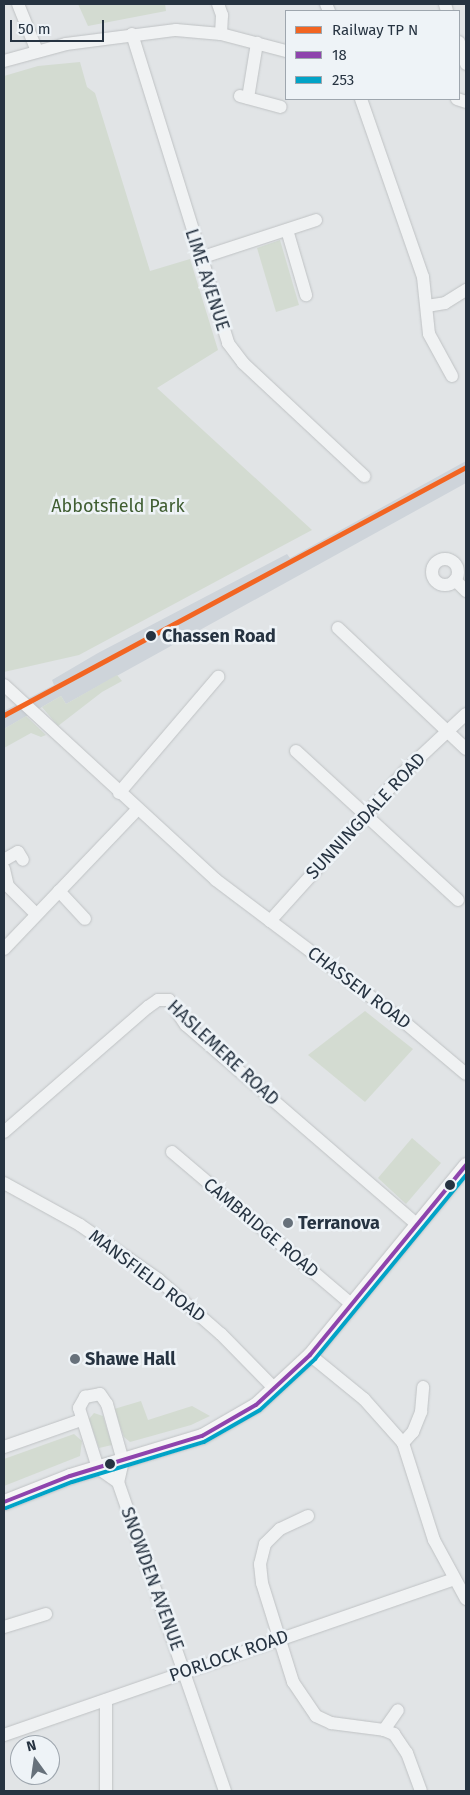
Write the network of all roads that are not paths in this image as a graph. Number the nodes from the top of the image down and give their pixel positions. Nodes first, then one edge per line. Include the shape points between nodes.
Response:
1 (18, 4) edge
2 (218, 4) edge
3 (132, 34) junction
4 (221, 34) junction
5 (257, 44) junction
6 (460, 45) edge
7 (38, 51) junction
8 (285, 51) edge
9 (4, 61) edge
10 (466, 64) edge
11 (361, 100) edge
12 (281, 106) dead end
13 (316, 220) dead end
14 (288, 230) junction
15 (200, 258) junction
16 (466, 290) edge
17 (306, 294) dead end
18 (427, 306) junction
19 (452, 376) dead end
20 (364, 476) dead end
21 (455, 580) dead end
22 (466, 590) edge
23 (338, 628) dead end
24 (218, 677) dead end
25 (8, 689) edge
26 (466, 716) edge
27 (448, 731) junction
28 (466, 749) edge
29 (296, 751) dead end
30 (119, 793) junction
31 (137, 810) junction
32 (365, 816) junction
33 (4, 860) edge
34 (23, 860) dead end
35 (4, 877) edge
36 (60, 891) junction
37 (458, 900) dead end
38 (36, 914) junction
39 (86, 919) dead end
40 (270, 921) junction
41 (4, 949) edge
42 (466, 1074) edge
43 (4, 1132) edge
44 (172, 1152) dead end
45 (466, 1165) edge
46 (4, 1183) edge
47 (418, 1225) junction
48 (351, 1304) junction
49 (310, 1355) junction
50 (423, 1387) dead end
51 (275, 1390) junction
52 (81, 1420) junction
53 (403, 1443) junction
54 (4, 1447) edge
55 (123, 1461) junction
56 (98, 1468) junction
57 (118, 1482) junction
58 (4, 1502) edge
59 (308, 1516) dead end
60 (454, 1579) junction
61 (466, 1599) edge
62 (46, 1614) dead end
63 (4, 1626) edge
64 (280, 1639) junction
65 (185, 1670) junction
66 (106, 1700) junction
67 (398, 1710) dead end
68 (384, 1730) junction
69 (4, 1735) edge
70 (106, 1791) edge
71 (225, 1791) edge
72 (421, 1791) edge

1 - 7 street
2 - 4 street via 222,15
3 - 4 street via 176,30
3 - 7 street
3 - 15 street, LIME AVENUE
4 - 5 street
5 - 8 street
5 - 12 street via 244,97
6 - 10 street
7 - 9 street
11 - 18 street via 423,277
13 - 14 street
14 - 15 street
14 - 17 street
15 - 20 street, LIME AVENUE via 224,334 234,354
16 - 18 street via 445,302
18 - 19 street via 429,334
21 - 22 street
23 - 27 street
24 - 30 street
25 - 30 street, CHASSEN ROAD
26 - 27 street, SUNNINGDALE ROAD
27 - 28 street
27 - 32 street, SUNNINGDALE ROAD
29 - 32 street
30 - 31 street, CHASSEN ROAD
31 - 36 street
31 - 40 street, CHASSEN ROAD via 216,880
32 - 37 street
32 - 40 street, SUNNINGDALE ROAD
33 - 34 street via 18,852
35 - 38 street
36 - 38 street
36 - 39 street
38 - 41 street
40 - 42 street, CHASSEN ROAD via 403,1020
43 - 47 street, HASLEMERE ROAD via 148,1006 158,1000 169,1000 186,1024
44 - 48 street, CAMBRIDGE ROAD
45 - 47 main road
46 - 51 street, MANSFIELD ROAD via 80,1225 159,1280 220,1334
47 - 48 main road
48 - 49 main road
49 - 51 main road
49 - 53 street via 364,1399
50 - 53 street via 421,1412 413,1432
51 - 55 main road via 250,1409 202,1436
52 - 54 street
52 - 55 street via 80,1402 85,1397 100,1394 107,1404
52 - 56 street
53 - 60 street via 434,1540
55 - 56 main road
55 - 57 street
56 - 57 street
56 - 58 main road
57 - 65 street, SNOWDEN AVENUE
59 - 64 street via 280,1529 265,1544 260,1564 262,1583
60 - 61 street
60 - 64 street, PORLOCK ROAD
62 - 63 street
64 - 65 street, PORLOCK ROAD
64 - 68 street via 300,1697 316,1716 331,1723
65 - 66 street, PORLOCK ROAD
65 - 71 street, SNOWDEN AVENUE
66 - 69 street, PORLOCK ROAD
66 - 70 street
67 - 68 street
68 - 72 street via 401,1740

